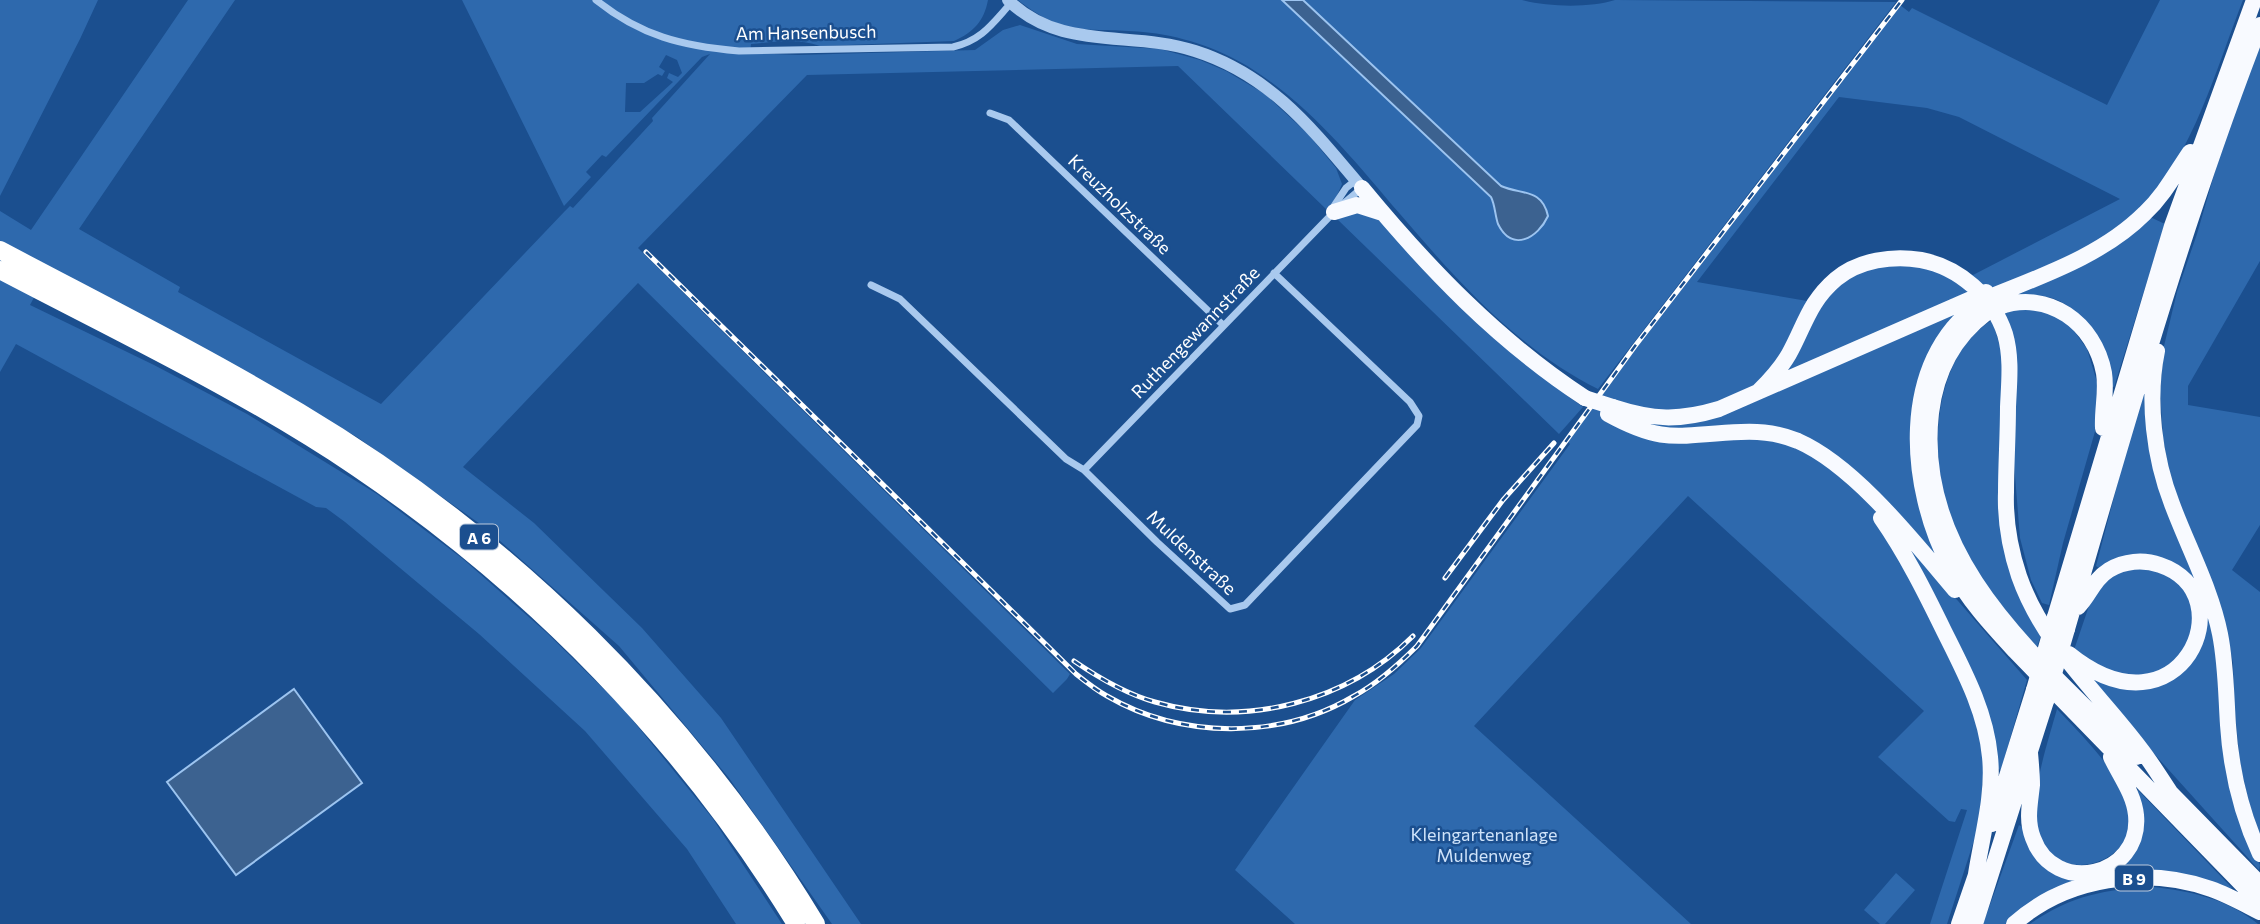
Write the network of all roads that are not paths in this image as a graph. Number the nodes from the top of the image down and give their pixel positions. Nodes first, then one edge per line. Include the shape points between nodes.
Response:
1 (596, 0) edge
2 (2254, 0) edge
3 (1009, 1) edge
4 (2260, 25) edge
5 (990, 113) dead end
6 (2204, 134) junction
7 (1359, 184) junction
8 (1383, 213) junction
9 (1332, 214) junction
10 (2181, 223) junction
11 (0, 250) edge
12 (0, 270) edge
13 (1274, 273) junction
14 (34, 278) junction
15 (872, 285) dead end
16 (1985, 302) junction
17 (2162, 304) junction
18 (1223, 325) junction
19 (1759, 391) junction
20 (1610, 411) junction
21 (2104, 448) junction
22 (1084, 470) junction
23 (1853, 479) junction
24 (2064, 620) junction
25 (1990, 623) junction
26 (2047, 633) junction
27 (2040, 695) junction
28 (2105, 744) junction
29 (2030, 753) junction
30 (2170, 792) junction
31 (2260, 854) edge
32 (1976, 874) junction
33 (2260, 884) edge
34 (2260, 903) edge
35 (2260, 912) edge
36 (796, 924) edge
37 (816, 924) edge
38 (1959, 924) edge
39 (1975, 924) edge
40 (2014, 924) edge

1 - 3 street, Am Hansenbusch via 635,26 681,44 739,51 953,47 975,40
2 - 6 highway
3 - 7 street, Am Hansenbusch via 1034,20 1063,32 1172,44 1240,70 1291,107
4 - 10 highway
5 - 18 street, Kreuzholzstraße via 1009,120
6 - 10 highway
6 - 16 highway via 2150,209 2107,243
7 - 8 highway
7 - 9 street, Ruthengewannstraße
8 - 9 highway via 1357,205
8 - 20 highway, bridge via 1514,348
9 - 13 street, Ruthengewannstraße
10 - 17 highway
10 - 21 highway
11 - 14 highway, A 6
12 - 14 highway, A 6
13 - 18 street, Ruthengewannstraße
13 - 22 street, Muldenstraße via 1410,402 1419,416 1417,425 1245,605 1230,609 1222,604
14 - 36 highway, A 6 via 355,467 460,543 558,629 639,714 705,791
14 - 37 highway, A 6 via 299,412 466,526 593,639 657,706 718,780
15 - 22 street, Muldenstraße via 900,299 1066,459
16 - 19 highway
16 - 21 highway via 2053,306 2085,331 2104,371
16 - 25 highway via 1955,324 1940,344 1920,409 1918,446 1925,500 1936,537 1963,589
16 - 30 highway via 1952,346 1932,406 1929,463 1948,532 1972,578 2008,625
17 - 24 highway
17 - 31 highway via 2153,384 2157,449 2171,502 2220,633 2235,780
18 - 22 street, Ruthengewannstraße
19 - 20 highway via 1719,409 1679,419
19 - 26 highway via 1789,354 1814,302 1851,269 1883,260 1919,260 1949,269 1971,283 1997,316 2007,343 2010,541 2022,584
20 - 23 highway via 1629,426 1661,436 1741,432 1783,436 1818,451
21 - 24 highway
23 - 25 highway
23 - 32 highway via 1905,555 1982,715 1991,784
24 - 26 highway via 2109,570 2142,561 2165,566 2184,580 2200,618 2196,643 2182,664 2158,679 2143,682 2098,674
24 - 27 highway, bridge
25 - 28 highway
26 - 30 highway via 2140,747
27 - 29 highway
27 - 32 highway
28 - 29 highway via 2133,801 2136,827 2121,859 2105,869 2081,874 2058,868 2036,846 2028,816
28 - 34 highway
29 - 39 highway
30 - 33 highway
32 - 38 highway
35 - 40 highway, B 9 via 2188,882 2124,878 2065,892

